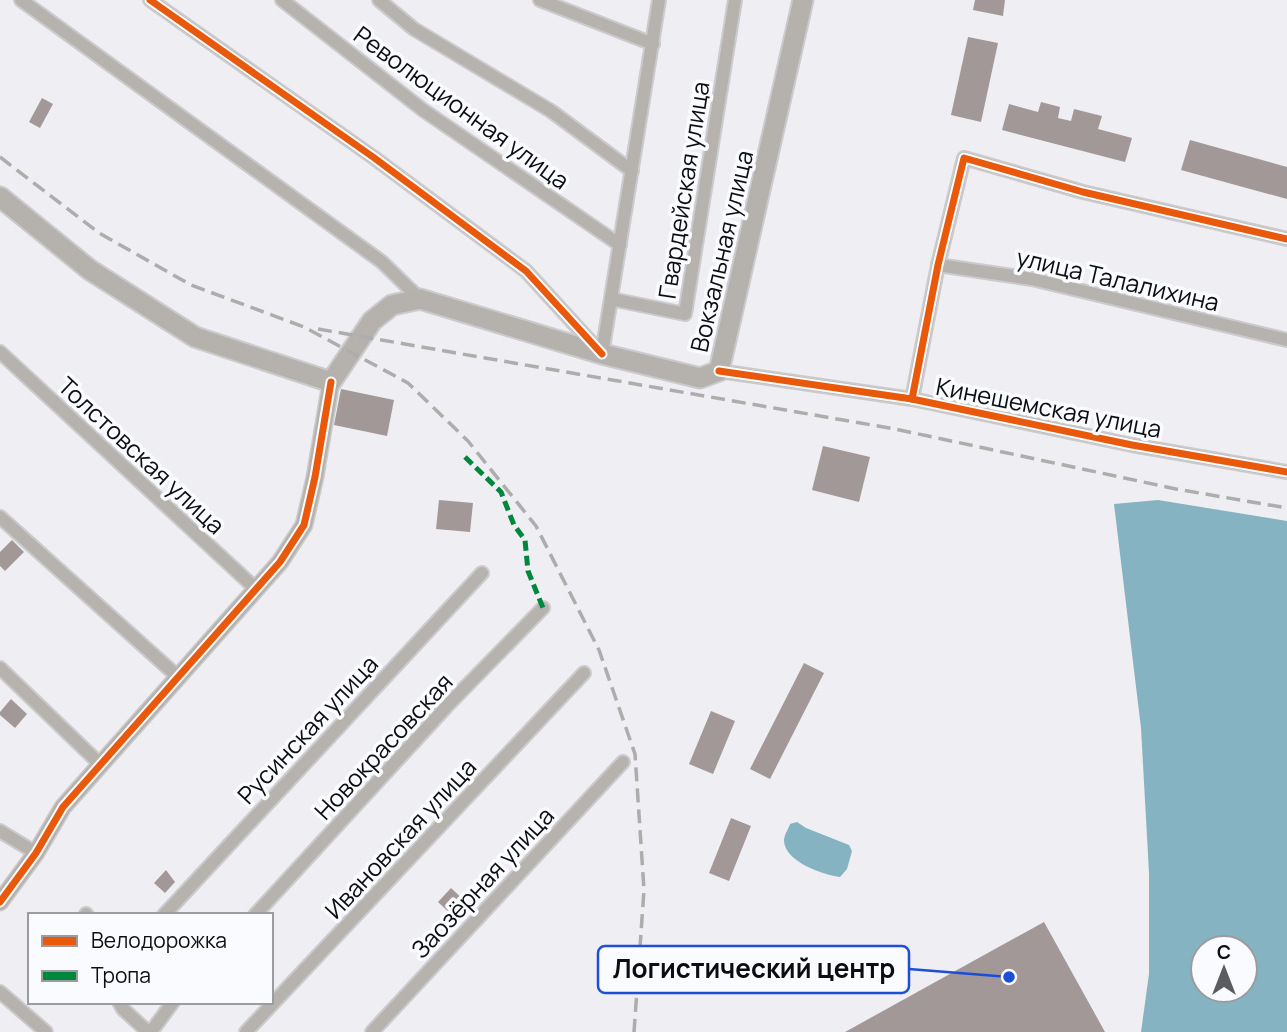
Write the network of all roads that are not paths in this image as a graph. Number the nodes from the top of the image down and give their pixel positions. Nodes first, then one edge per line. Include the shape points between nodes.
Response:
1 (21, 0) edge
2 (150, 0) edge
3 (282, 0) edge
4 (379, 0) edge
5 (540, 0) edge
6 (659, 0) edge
7 (735, 0) edge
8 (803, 0) edge
9 (653, 44) junction
10 (632, 171) junction
11 (0, 197) edge
12 (1287, 239) edge
13 (620, 245) junction
14 (938, 265) junction
15 (420, 299) junction
16 (611, 299) junction
17 (1287, 340) edge
18 (0, 352) edge
19 (602, 354) junction
20 (719, 371) junction
21 (331, 382) junction
22 (912, 399) junction
23 (1287, 472) edge
24 (0, 517) edge
25 (482, 573) dead end
26 (256, 589) junction
27 (543, 608) dead end
28 (0, 668) edge
29 (584, 673) dead end
30 (177, 676) junction
31 (623, 762) dead end
32 (100, 764) junction
33 (0, 831) edge
34 (36, 853) junction
35 (0, 902) edge
36 (166, 913) edge
37 (257, 913) edge
38 (0, 992) edge
39 (273, 1003) edge
40 (120, 1004) edge
41 (171, 1004) edge
42 (272, 1004) edge
43 (46, 1032) edge
44 (150, 1032) edge
45 (246, 1032) edge
46 (372, 1032) edge

1 - 15 street via 382,262
2 - 19 street via 526,271
3 - 13 street, Революционная улица via 423,110
4 - 10 street via 414,29 551,111
5 - 9 street
6 - 9 street
7 - 16 street, Гвардейская улица via 685,314
8 - 20 main road, Вокзальная улица
9 - 10 street
10 - 13 street
11 - 21 main road via 90,270 195,337
12 - 14 street via 1083,192 964,158
13 - 16 street
14 - 17 street, улица Талалихина via 1032,279
14 - 22 street
15 - 19 main road, Вокзальная улица
15 - 21 main road via 392,305 372,321
16 - 19 street
18 - 26 street, Толстовская улица
19 - 20 main road, Вокзальная улица via 700,378
20 - 22 street, Кинешемская улица
21 - 26 street via 304,525
22 - 23 street, Кинешемская улица
24 - 30 street
25 - 36 street, Русинская улица
26 - 30 street
27 - 37 street, Новокрасовская
28 - 32 street
29 - 39 street, Ивановская улица
30 - 32 street
31 - 46 street, Заозёрная улица
32 - 34 street via 63,807
33 - 34 street
34 - 35 street
38 - 43 street
40 - 44 street
41 - 44 street
42 - 45 street, Ивановская улица

